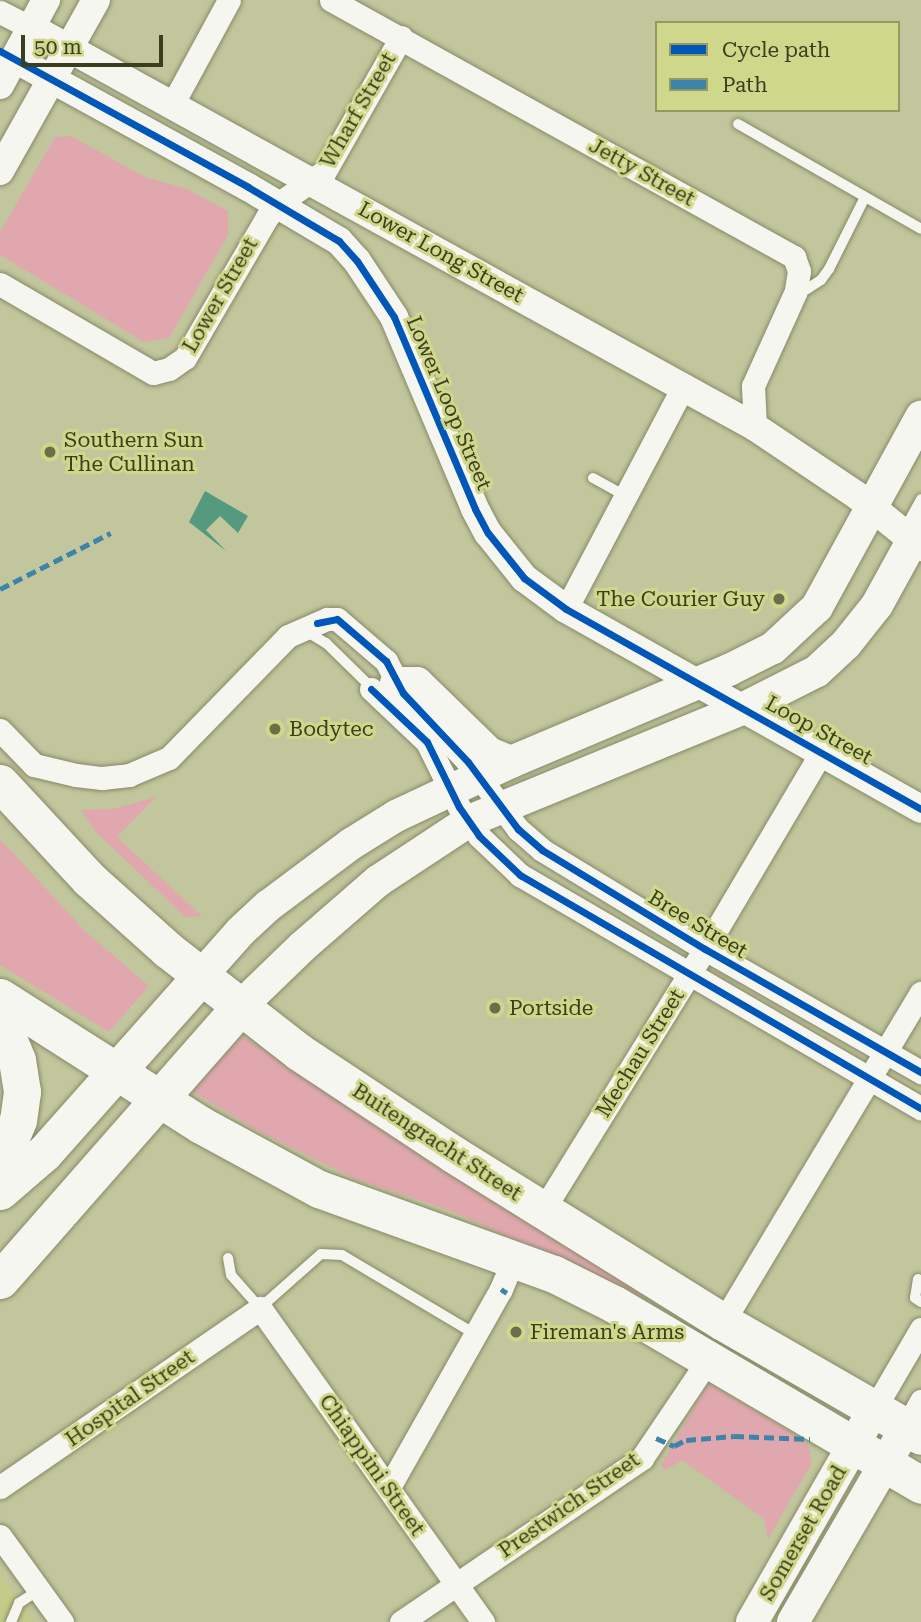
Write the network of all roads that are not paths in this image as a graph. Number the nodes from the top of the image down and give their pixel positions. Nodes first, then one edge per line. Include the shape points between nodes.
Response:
1 (46, 0) edge
2 (96, 0) edge
3 (229, 0) edge
4 (331, 0) edge
5 (0, 12) edge
6 (32, 29) junction
7 (401, 37) junction
8 (69, 49) junction
9 (8, 55) edge
10 (52, 79) junction
11 (0, 85) edge
12 (173, 105) junction
13 (738, 124) dead end
14 (0, 171) edge
15 (313, 182) junction
16 (865, 197) junction
17 (278, 204) junction
18 (921, 229) edge
19 (0, 284) edge
20 (796, 291) junction
21 (683, 387) junction
22 (921, 417) edge
23 (755, 427) junction
24 (593, 478) dead end
25 (626, 496) junction
26 (921, 499) edge
27 (897, 525) edge
28 (566, 609) junction
29 (310, 626) junction
30 (823, 649) dead end
31 (800, 665) dead end
32 (385, 677) junction
33 (725, 695) junction
34 (0, 730) edge
35 (653, 732) dead end
36 (822, 751) junction
37 (522, 764) junction
38 (480, 778) junction
39 (0, 783) edge
40 (451, 791) junction
41 (500, 806) junction
42 (921, 809) edge
43 (469, 821) junction
44 (705, 949) junction
45 (690, 973) junction
46 (201, 976) junction
47 (921, 993) edge
48 (0, 997) edge
49 (240, 1007) junction
50 (0, 1019) edge
51 (887, 1052) junction
52 (116, 1070) junction
53 (921, 1072) edge
54 (869, 1077) junction
55 (159, 1099) junction
56 (921, 1108) edge
57 (0, 1164) edge
58 (0, 1191) edge
59 (543, 1210) junction
60 (228, 1258) dead end
61 (514, 1258) junction
62 (918, 1279) dead end
63 (0, 1280) edge
64 (921, 1301) edge
65 (260, 1308) junction
66 (723, 1322) junction
67 (921, 1329) edge
68 (475, 1334) junction
69 (708, 1360) junction
70 (873, 1411) junction
71 (916, 1422) edge
72 (854, 1445) junction
73 (885, 1463) junction
74 (921, 1485) edge
75 (389, 1487) junction
76 (0, 1488) edge
77 (0, 1536) edge
78 (456, 1584) junction
79 (38, 1590) junction
80 (11, 1622) edge
81 (62, 1622) edge
82 (401, 1622) edge
83 (484, 1622) edge
84 (752, 1622) edge
85 (793, 1622) edge

1 - 6 street
2 - 8 street
3 - 12 street
4 - 7 street, Jetty Street
5 - 6 street, Lower Long Street
6 - 8 street, Lower Long Street
6 - 9 street
7 - 15 street, Wharf Street via 325,171
7 - 20 street, Jetty Street via 794,257 799,271
8 - 10 street
8 - 12 street, Lower Long Street
9 - 10 street, Lower Loop Street
9 - 11 street
10 - 14 street
10 - 17 street, Lower Loop Street
12 - 15 street, Lower Long Street
13 - 16 lane
15 - 17 street, Wharf Street
15 - 21 street, Lower Long Street
16 - 18 lane
16 - 20 lane via 821,280
17 - 19 street, Lower Street via 258,230 185,358 169,369 153,373
17 - 28 street, Lower Loop Street via 339,241 363,268 411,351 453,460 488,533 524,578
20 - 23 street, Jetty Street via 757,374 752,398
21 - 23 street, Lower Long Street
21 - 25 street
22 - 27 main road
23 - 27 street, Lower Long Street
24 - 25 lane
25 - 28 street
26 - 27 lane
27 - 30 lane via 865,600
27 - 33 main road
27 - 33 main road via 877,606 838,653 799,683
28 - 33 street, Lower Loop Street
29 - 32 lane via 326,643
29 - 32 street via 337,619
29 - 34 street via 288,636 169,758 129,775 102,778 34,765
31 - 33 lane
32 - 37 main road via 417,683 489,753
32 - 38 street, Bree Street
32 - 40 street via 427,742
33 - 36 street, Loop Street
33 - 37 main road
33 - 41 main road
35 - 41 lane via 540,780
36 - 42 street, Loop Street
36 - 44 street, Mechau Street
37 - 38 main road
38 - 40 main road
38 - 41 street, Bree Street
39 - 46 main road, Buitengracht Street via 89,879
40 - 43 street
40 - 46 main road via 396,816 294,884 241,931
41 - 43 main road
41 - 44 street, Bree Street via 518,830 542,850
43 - 45 street via 489,848 520,875
43 - 49 main road via 379,881
44 - 45 street, Mechau Street
44 - 51 street, Bree Street
45 - 54 street
45 - 59 street, Mechau Street
46 - 49 main road, Buitengracht Street
46 - 52 main road
47 - 51 street
48 - 52 main road
49 - 55 main road
49 - 59 main road, Buitengracht Street via 299,1052
50 - 57 main road via 17,1060 22,1092 15,1131
51 - 53 street, Bree Street
51 - 54 street
52 - 55 main road
52 - 58 main road via 44,1153
54 - 56 street
54 - 66 street
55 - 61 main road via 319,1189
55 - 63 main road
59 - 66 main road, Buitengracht Street
60 - 65 lane via 231,1275
61 - 68 street
61 - 69 main road via 614,1304
62 - 64 lane via 915,1297
65 - 68 lane via 321,1254 342,1255
65 - 75 street, Chiappini Street
65 - 76 street, Hospital Street
66 - 70 main road, Buitengracht Street
67 - 70 street
68 - 75 street
69 - 72 main road
69 - 78 street, Prestwich Street via 642,1458
70 - 71 main road, Buitengracht Street
70 - 72 main road, Somerset Road
71 - 73 main road, Somerset Road
72 - 73 main road
72 - 84 main road, Somerset Road
73 - 74 main road
73 - 85 main road, Somerset Road
75 - 78 street, Chiappini Street
77 - 79 street
78 - 82 street, Prestwich Street
78 - 83 street, Chiappini Street
79 - 80 lane via 19,1603
79 - 81 street

